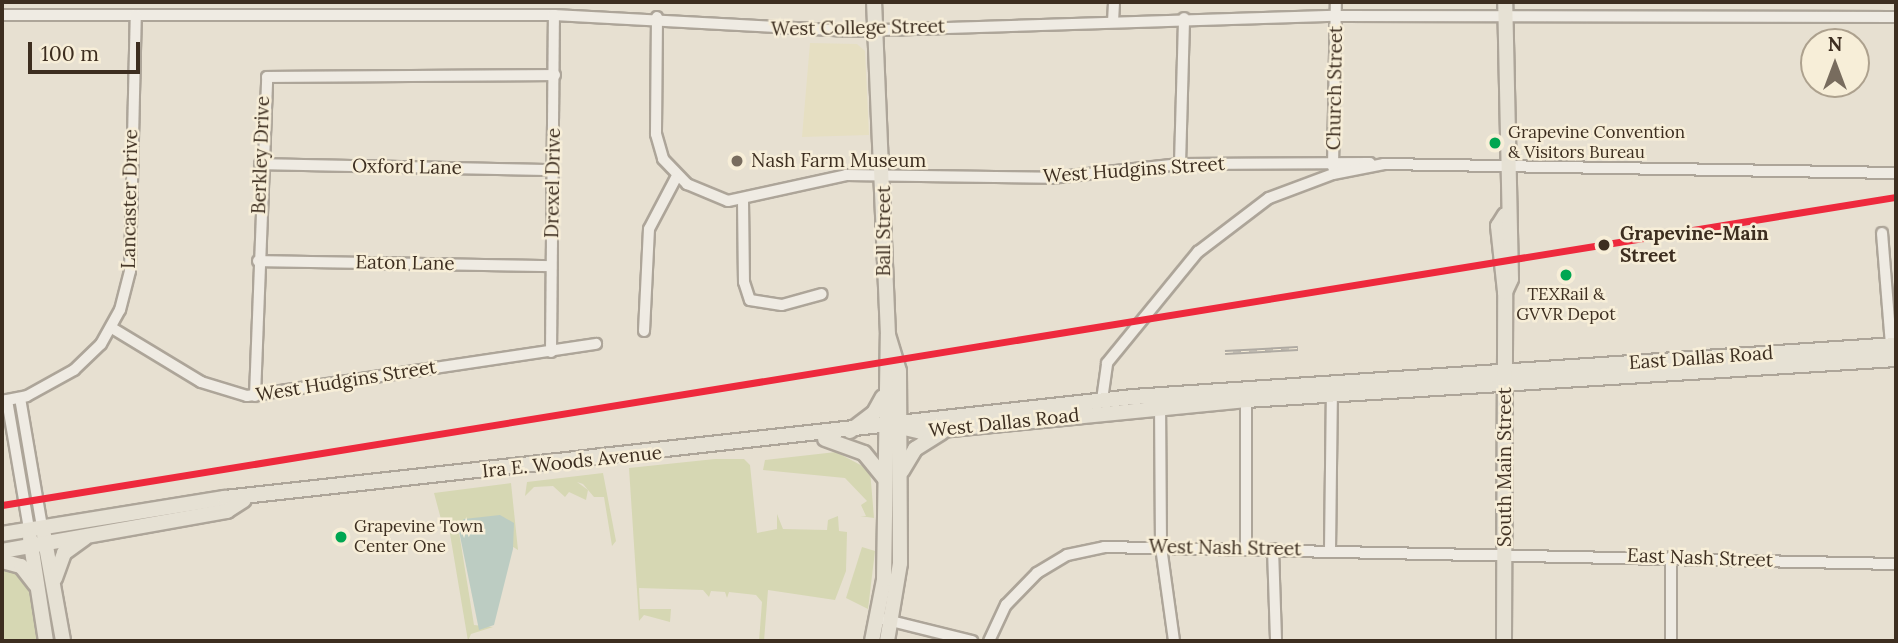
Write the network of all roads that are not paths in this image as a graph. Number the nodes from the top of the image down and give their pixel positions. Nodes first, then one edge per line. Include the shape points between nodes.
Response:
1 (95, 2) edge
2 (212, 2) edge
3 (356, 2) edge
4 (584, 2) edge
5 (874, 2) edge
6 (1114, 2) edge
7 (1336, 2) edge
8 (1762, 2) edge
9 (1505, 8) edge
10 (1762, 14) junction
11 (2, 15) edge
12 (95, 15) junction
13 (136, 15) junction
14 (213, 15) junction
15 (356, 15) junction
16 (554, 15) junction
17 (583, 16) junction
18 (1335, 16) junction
19 (657, 17) junction
20 (1896, 17) edge
21 (1184, 18) junction
22 (1113, 22) junction
23 (875, 29) junction
24 (555, 75) junction
25 (1334, 162) junction
26 (260, 164) junction
27 (1180, 164) junction
28 (1384, 164) junction
29 (1505, 165) junction
30 (553, 170) junction
31 (1896, 173) edge
32 (884, 174) junction
33 (1333, 174) junction
34 (677, 176) junction
35 (743, 201) junction
36 (1882, 233) dead end
37 (258, 261) junction
38 (551, 266) junction
39 (822, 293) dead end
40 (112, 327) junction
41 (643, 331) dead end
42 (888, 335) junction
43 (596, 344) dead end
44 (1895, 350) edge
45 (551, 352) junction
46 (1505, 377) junction
47 (1312, 384) junction
48 (886, 389) junction
49 (1332, 395) junction
50 (255, 396) junction
51 (900, 396) junction
52 (20, 398) junction
53 (1272, 399) junction
54 (4, 400) edge
55 (1102, 400) junction
56 (1246, 400) junction
57 (1160, 401) junction
58 (1051, 418) junction
59 (922, 419) junction
60 (900, 427) junction
61 (963, 428) junction
62 (884, 429) junction
63 (848, 433) junction
64 (813, 437) junction
65 (900, 476) junction
66 (884, 478) junction
67 (244, 499) junction
68 (2, 534) edge
69 (93, 534) junction
70 (37, 535) junction
71 (1161, 547) junction
72 (1246, 548) junction
73 (1273, 549) junction
74 (1330, 550) junction
75 (2, 551) edge
76 (1505, 553) junction
77 (1671, 557) junction
78 (2, 561) edge
79 (1896, 564) edge
80 (54, 587) junction
81 (38, 589) junction
82 (886, 619) junction
83 (46, 641) edge
84 (63, 641) edge
85 (872, 641) edge
86 (887, 641) edge
87 (972, 641) edge
88 (989, 641) edge
89 (1174, 641) edge
90 (1276, 641) edge
91 (1504, 641) edge
92 (1671, 641) edge

1 - 12 street
2 - 14 street
3 - 15 street
4 - 17 street
5 - 23 main road, Ball Street
6 - 22 street
7 - 18 street, Church Street
8 - 10 street
9 - 10 street, West College Street
9 - 18 street, West College Street
9 - 29 main road, South Main Street
10 - 20 street, West College Street
11 - 12 street, West College Street
12 - 13 street, West College Street
13 - 14 street, West College Street
13 - 40 street, Lancaster Drive via 130,271
14 - 15 street, West College Street
15 - 16 street, West College Street
16 - 17 street, West College Street
16 - 24 street, Drexel Drive
17 - 19 street, West College Street
18 - 21 street, West College Street
18 - 25 street, Church Street
19 - 23 street, West College Street via 768,30
19 - 34 street via 656,134 663,159
21 - 22 street, West College Street
21 - 27 street
22 - 23 street, West College Street
23 - 32 main road, Ball Street
24 - 26 street, Berkley Drive via 270,74 262,96
24 - 30 street, Drexel Drive
25 - 27 street, West Hudgins Street
25 - 28 street, West Hudgins Street
25 - 33 street, Church Street
26 - 30 street, Oxford Lane
26 - 37 street, Berkley Drive
27 - 32 street, West Hudgins Street via 1051,178
28 - 29 street, West Hudgins Street
28 - 33 street, West Hudgins Street
29 - 31 street, West Hudgins Street
29 - 46 main road, South Main Street via 1511,279 1505,292
30 - 38 street, Drexel Drive
32 - 35 street, West Hudgins Street via 829,177
32 - 42 main road, Ball Street
33 - 55 street, West Hudgins Street via 1269,198 1198,252 1107,363
34 - 35 street via 709,195
34 - 41 street via 649,229
35 - 39 street via 744,282 750,300 782,305
36 - 44 street
37 - 38 street, Eaton Lane
37 - 50 street, Berkley Drive
38 - 45 street, Drexel Drive
40 - 50 street, West Hudgins Street via 201,382
40 - 52 street, Lancaster Drive via 74,370
42 - 48 main road, Ball Street
42 - 51 main road, Ball Street via 895,346
43 - 45 street, West Hudgins Street
44 - 46 main road, East Dallas Road
45 - 50 street, West Hudgins Street
46 - 47 main road, West Dallas Road
46 - 49 main road, West Dallas Road
46 - 76 main road, South Main Street
47 - 53 main road
47 - 57 main road, West Dallas Road
48 - 62 main road, Ball Street
48 - 63 main road via 876,412
49 - 53 main road, West Dallas Road
49 - 74 street
51 - 59 main road
51 - 60 main road, Ball Street
52 - 54 street, Lancaster Drive
52 - 70 street
53 - 56 main road, West Dallas Road
54 - 70 street
55 - 57 main road, West Dallas Road
55 - 58 main road
55 - 59 main road, West Dallas Road
56 - 57 main road, West Dallas Road
56 - 72 street
57 - 58 main road, West Dallas Road
57 - 71 street
58 - 61 main road, West Dallas Road
59 - 60 main road, West Dallas Road
60 - 61 main road, West Dallas Road
60 - 62 main road, Ira E. Woods Avenue
60 - 65 main road, Ball Street
61 - 65 main road via 922,442
62 - 63 main road, Ira E. Woods Avenue
62 - 66 main road, Ball Street
63 - 64 main road, Ira E. Woods Avenue
64 - 66 main road via 864,453
64 - 67 main road, Ira E. Woods Avenue
65 - 82 main road, Ball Street via 900,575
66 - 82 main road, Ball Street
67 - 69 main road, Ira E. Woods Avenue via 227,511
67 - 70 main road, Ira E. Woods Avenue
68 - 70 main road
69 - 70 main road, Ira E. Woods Avenue
69 - 80 main road via 64,553
70 - 75 main road
70 - 80 main road
70 - 81 main road
71 - 72 street, West Nash Street
71 - 88 street, West Nash Street via 1104,547 1052,563 1013,596
71 - 89 street
72 - 73 street, West Nash Street
73 - 74 street, West Nash Street
73 - 90 street
74 - 76 street, West Nash Street
76 - 77 street, East Nash Street
76 - 91 main road, South Main Street
77 - 79 street, East Nash Street
77 - 92 street
78 - 81 main road via 21,566
80 - 84 main road
81 - 83 main road
82 - 85 main road
82 - 86 main road
82 - 87 street

